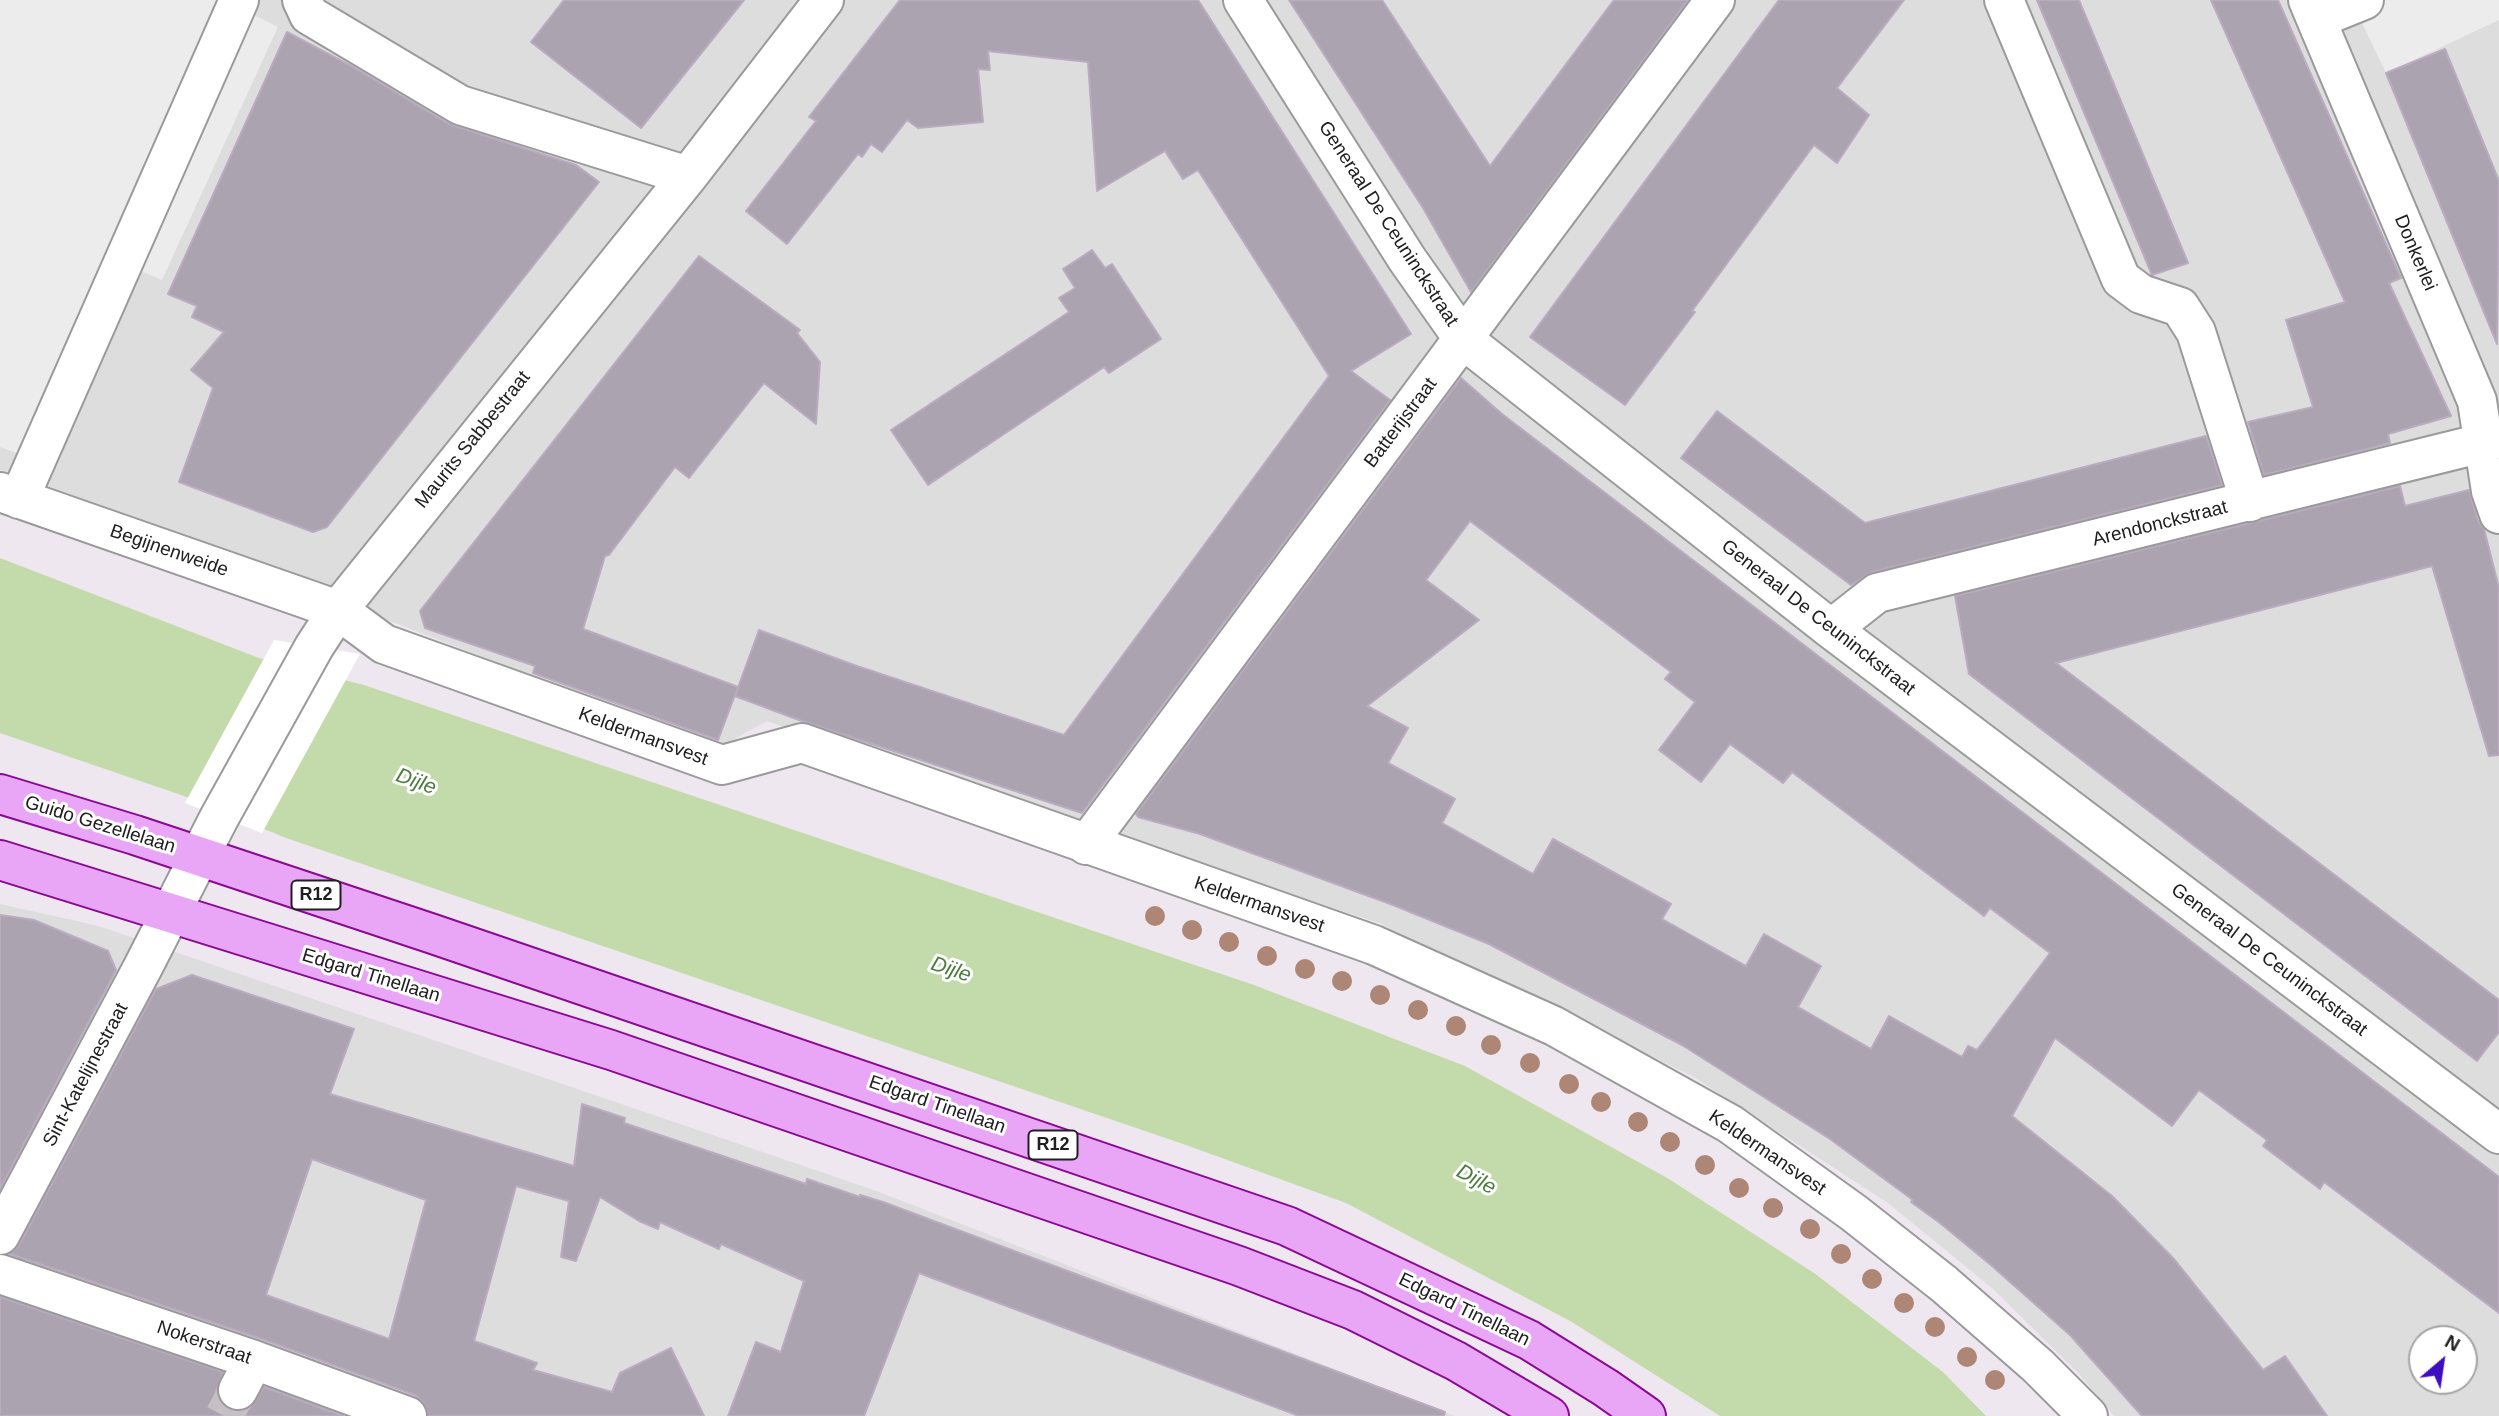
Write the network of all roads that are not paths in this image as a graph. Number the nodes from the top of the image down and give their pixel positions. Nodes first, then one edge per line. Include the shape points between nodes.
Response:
1 (239, 0) edge
2 (302, 0) edge
3 (824, 0) edge
4 (1243, 0) edge
5 (1715, 0) edge
6 (2004, 0) edge
7 (2364, 0) edge
8 (2313, 10) edge
9 (688, 176) junction
10 (1464, 340) junction
11 (2492, 440) edge
12 (10, 495) edge
13 (2250, 502) junction
14 (2499, 514) edge
15 (338, 610) junction
16 (1831, 629) junction
17 (0, 794) edge
18 (1086, 845) junction
19 (199, 857) junction
20 (0, 860) edge
21 (170, 914) junction
22 (2499, 1134) edge
23 (0, 1235) edge
24 (0, 1274) edge
25 (1605, 1402) edge
26 (407, 1416) edge
27 (1549, 1416) edge
28 (1646, 1416) edge
29 (2088, 1416) edge

1 - 12 street
2 - 9 street via 309,15 460,104
3 - 9 street, Maurits Sabbestraat
4 - 10 street, Generaal De Ceuninckstraat via 1407,259
5 - 10 street, Batterijstraat
6 - 13 street via 2121,279 2141,294 2180,307 2196,332
7 - 8 street
8 - 11 street, Donkerlei
9 - 15 street, Maurits Sabbestraat
10 - 16 street, Generaal De Ceuninckstraat
10 - 18 street, Batterijstraat
11 - 13 street, Arendonckstraat
11 - 14 street, Donkerlei via 2491,491
12 - 15 street, Begijnenweide
13 - 16 street, Arendonckstraat via 1877,593
15 - 18 street, Keldermansvest via 384,644 722,765 802,743
15 - 19 street, Maurits Sabbestraat
16 - 22 street, Generaal De Ceuninckstraat
17 - 19 main road, Guido Gezellelaan / R12
18 - 29 street, Keldermansvest via 1374,946 1554,1026 1730,1124 1944,1284
19 - 21 street, Maurits Sabbestraat
19 - 25 main road, Edgard Tinellaan / R12 via 1287,1226 1529,1340
20 - 21 main road
21 - 23 street, Sint-Katelijnestraat
21 - 27 main road, Edgard Tinellaan via 611,1050 1239,1266 1353,1310 1456,1361
24 - 26 street, Nokerstraat via 246,1375
25 - 28 main road, Edgard Tinellaan / R12

